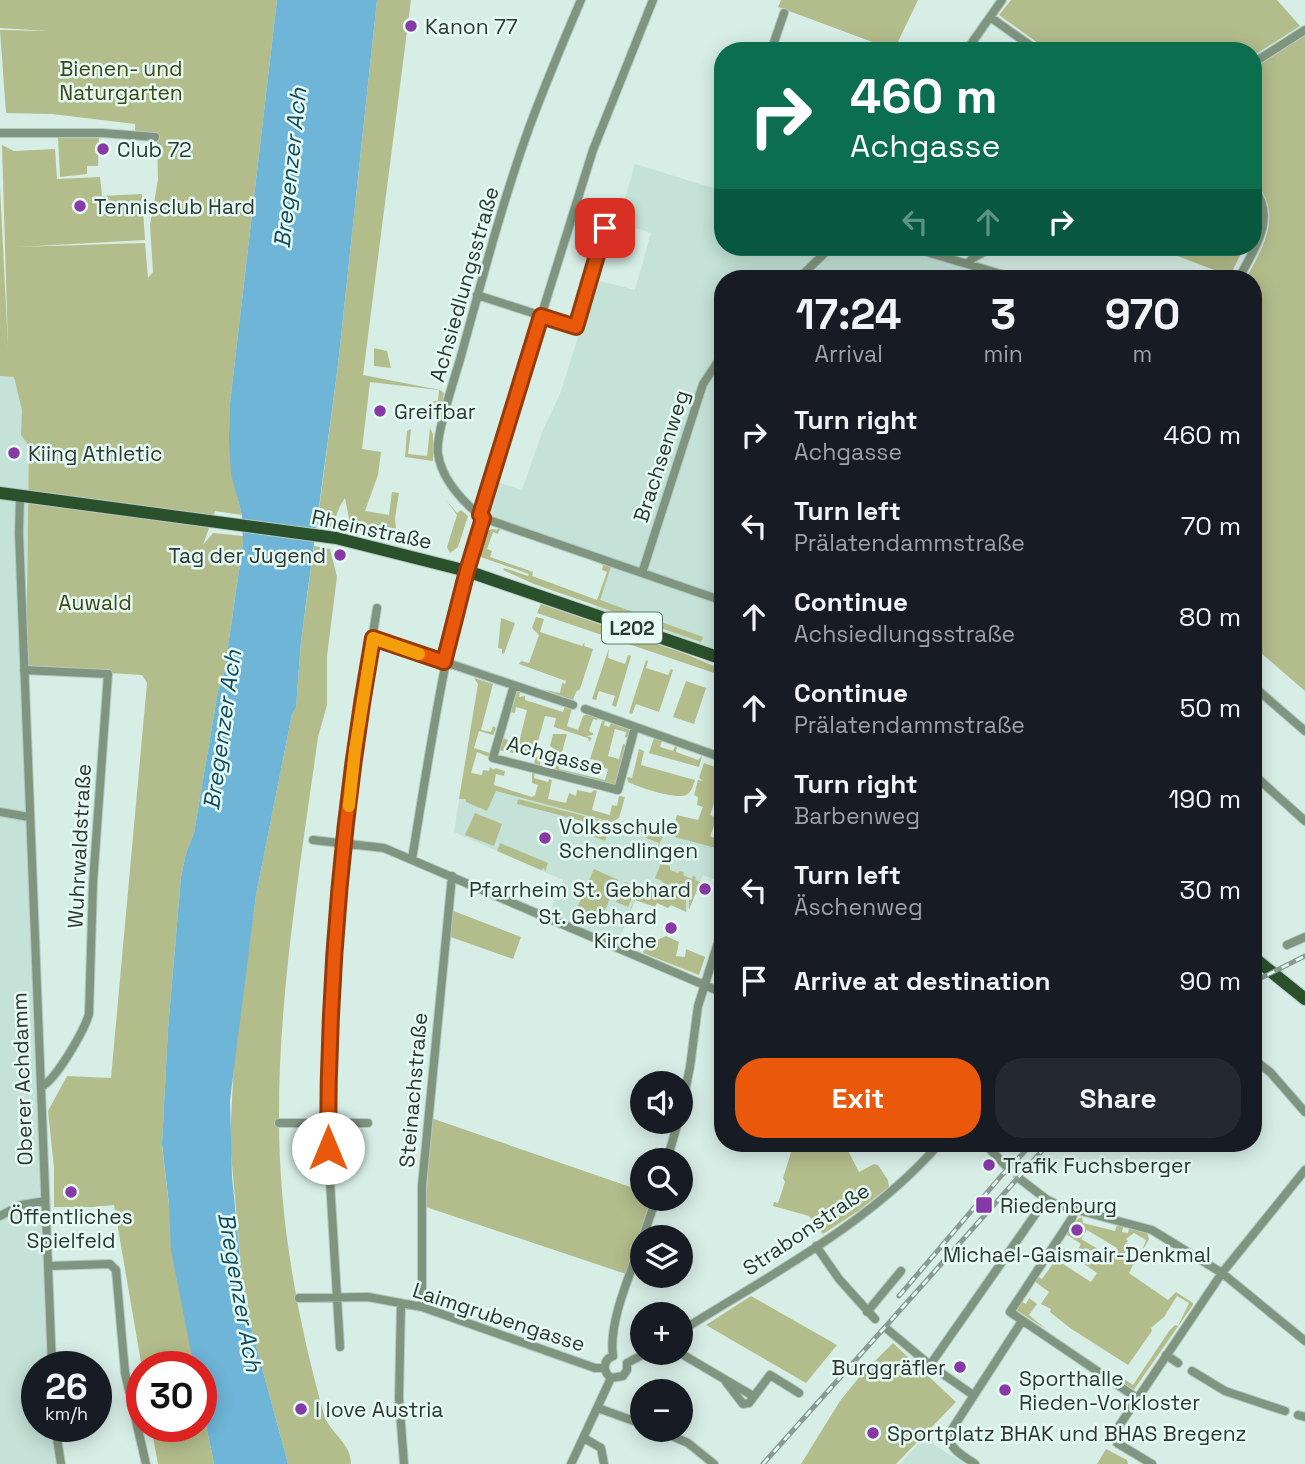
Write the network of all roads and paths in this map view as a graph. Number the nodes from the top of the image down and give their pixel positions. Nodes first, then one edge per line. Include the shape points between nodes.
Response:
1 (581, 0) edge
2 (653, 0) edge
3 (1002, 0) edge
4 (784, 13) dead end
5 (990, 17) junction
6 (1305, 30) edge
7 (774, 42) edge
8 (972, 42) edge
9 (1025, 42) edge
10 (1262, 57) edge
11 (0, 134) edge
12 (155, 137) dead end
13 (1262, 206) edge
14 (605, 228) dead end
15 (1262, 233) edge
16 (822, 256) edge
17 (943, 256) edge
18 (977, 256) edge
19 (968, 263) junction
20 (807, 270) edge
21 (989, 270) edge
22 (477, 295) junction
23 (541, 316) junction
24 (714, 368) edge
25 (0, 493) edge
26 (19, 496) junction
27 (481, 517) junction
28 (467, 571) junction
29 (642, 573) junction
30 (714, 598) edge
31 (377, 608) dead end
32 (373, 638) junction
33 (714, 656) edge
34 (444, 662) junction
35 (24, 670) junction
36 (514, 685) junction
37 (1262, 695) edge
38 (573, 705) dead end
39 (585, 709) dead end
40 (635, 727) junction
41 (1305, 731) edge
42 (714, 755) edge
43 (1262, 782) edge
44 (0, 812) edge
45 (29, 817) junction
46 (1305, 821) edge
47 (313, 840) dead end
48 (345, 844) junction
49 (412, 859) junction
50 (452, 876) junction
51 (1305, 937) edge
52 (1287, 944) dead end
53 (714, 954) edge
54 (1262, 964) edge
55 (704, 984) junction
56 (714, 989) edge
57 (1305, 999) edge
58 (1262, 1066) edge
59 (688, 1071) edge
60 (41, 1087) junction
61 (1305, 1112) edge
62 (279, 1123) dead end
63 (368, 1123) dead end
64 (328, 1125) junction
65 (932, 1152) edge
66 (993, 1152) edge
67 (1006, 1166) tunnel mouth
68 (1305, 1170) edge
69 (1020, 1179) tunnel mouth
70 (1046, 1199) junction
71 (44, 1200) junction
72 (1074, 1210) junction
73 (0, 1216) edge
74 (816, 1246) junction
75 (48, 1266) junction
76 (901, 1271) dead end
77 (1222, 1273) junction
78 (630, 1278) edge
79 (299, 1297) dead end
80 (337, 1297) junction
81 (401, 1303) junction
82 (422, 1307) junction
83 (867, 1312) junction
84 (875, 1319) dead end
85 (1022, 1321) junction
86 (693, 1323) edge
87 (887, 1329) dead end
88 (1305, 1341) edge
89 (340, 1347) dead end
90 (51, 1351) edge
91 (1166, 1354) junction
92 (613, 1356) junction
93 (630, 1361) edge
94 (693, 1361) edge
95 (627, 1363) junction
96 (1178, 1363) dead end
97 (930, 1365) junction
98 (604, 1368) junction
99 (1192, 1371) dead end
100 (611, 1378) junction
101 (799, 1393) dead end
102 (973, 1395) junction
103 (1137, 1398) junction
104 (598, 1408) junction
105 (1285, 1411) dead end
106 (630, 1420) edge
107 (584, 1438) junction
108 (58, 1442) edge
109 (686, 1442) edge
110 (1147, 1463) edge
111 (61, 1464) edge
112 (146, 1464) edge
113 (404, 1464) edge
114 (571, 1464) edge
115 (604, 1464) edge
116 (714, 1464) edge
117 (975, 1464) edge

1 - 22 street, Achsiedlungsstraße via 529,130
2 - 23 street via 593,150
3 - 5 street
4 - 7 street
5 - 8 street
5 - 9 street
6 - 10 street
11 - 12 street
13 - 15 street
14 - 23 street via 576,327
16 - 20 street
17 - 19 street
18 - 19 street
19 - 21 street
22 - 23 street
22 - 27 street, Achsiedlungsstraße via 438,449 447,480
23 - 27 street
24 - 29 street, Brachsenweg via 703,384
25 - 26 main road, Rheinstraße / L202
26 - 28 main road, Rheinstraße / L202 via 336,538
26 - 35 street, Oberer Achdamm
27 - 28 street
27 - 29 street
28 - 33 main road, Rheinstraße / L202
28 - 34 street
29 - 30 street
31 - 32 street
32 - 34 street
32 - 48 street
34 - 36 street
34 - 49 street
35 - 45 street, Oberer Achdamm
35 - 60 street, Wuhrwaldstraße via 108,674 89,1014 53,1076
36 - 38 street
36 - 40 street, Achgasse via 493,758 618,790
37 - 41 street
39 - 40 street
40 - 42 street
43 - 46 street
44 - 45 street
45 - 60 street, Oberer Achdamm
47 - 48 street
48 - 49 street via 384,848
48 - 64 street
49 - 50 street
50 - 55 street
50 - 82 street, Steinachstraße via 422,1186
51 - 52 street
53 - 55 street
54 - 57 main road
55 - 56 street
55 - 59 street
58 - 61 street
60 - 71 street, Oberer Achdamm
62 - 64 street
63 - 64 street
64 - 80 street
65 - 74 street, Strabonstraße via 885,1198
66 - 67 street
68 - 77 street
69 - 70 street
70 - 72 street
70 - 97 street
71 - 73 street
71 - 75 street, Oberer Achdamm
72 - 77 street via 1152,1230
72 - 85 street via 1010,1310
74 - 83 street
74 - 86 street, Strabonstraße
75 - 90 street, Oberer Achdamm
75 - 112 street via 110,1264 116,1270 125,1373
76 - 83 street
77 - 88 street
77 - 91 street
78 - 92 street via 616,1319
79 - 80 street, Laimgrubengasse
80 - 81 street, Laimgrubengasse
80 - 89 street
81 - 82 street, Laimgrubengasse
81 - 113 street via 399,1398
82 - 98 street, Laimgrubengasse
83 - 84 street
85 - 102 street
85 - 103 street
87 - 97 street
91 - 96 street
91 - 103 street
92 - 95 street
92 - 98 street
93 - 95 street
94 - 101 street via 754,1396 770,1375
95 - 100 street via 623,1376
97 - 102 street
98 - 100 street
99 - 105 street via 1225,1391
100 - 104 street
102 - 117 street via 948,1437 955,1450
103 - 110 street via 1114,1437
104 - 106 street
104 - 107 street
107 - 114 street
107 - 115 street via 601,1448
108 - 111 street
109 - 116 street

